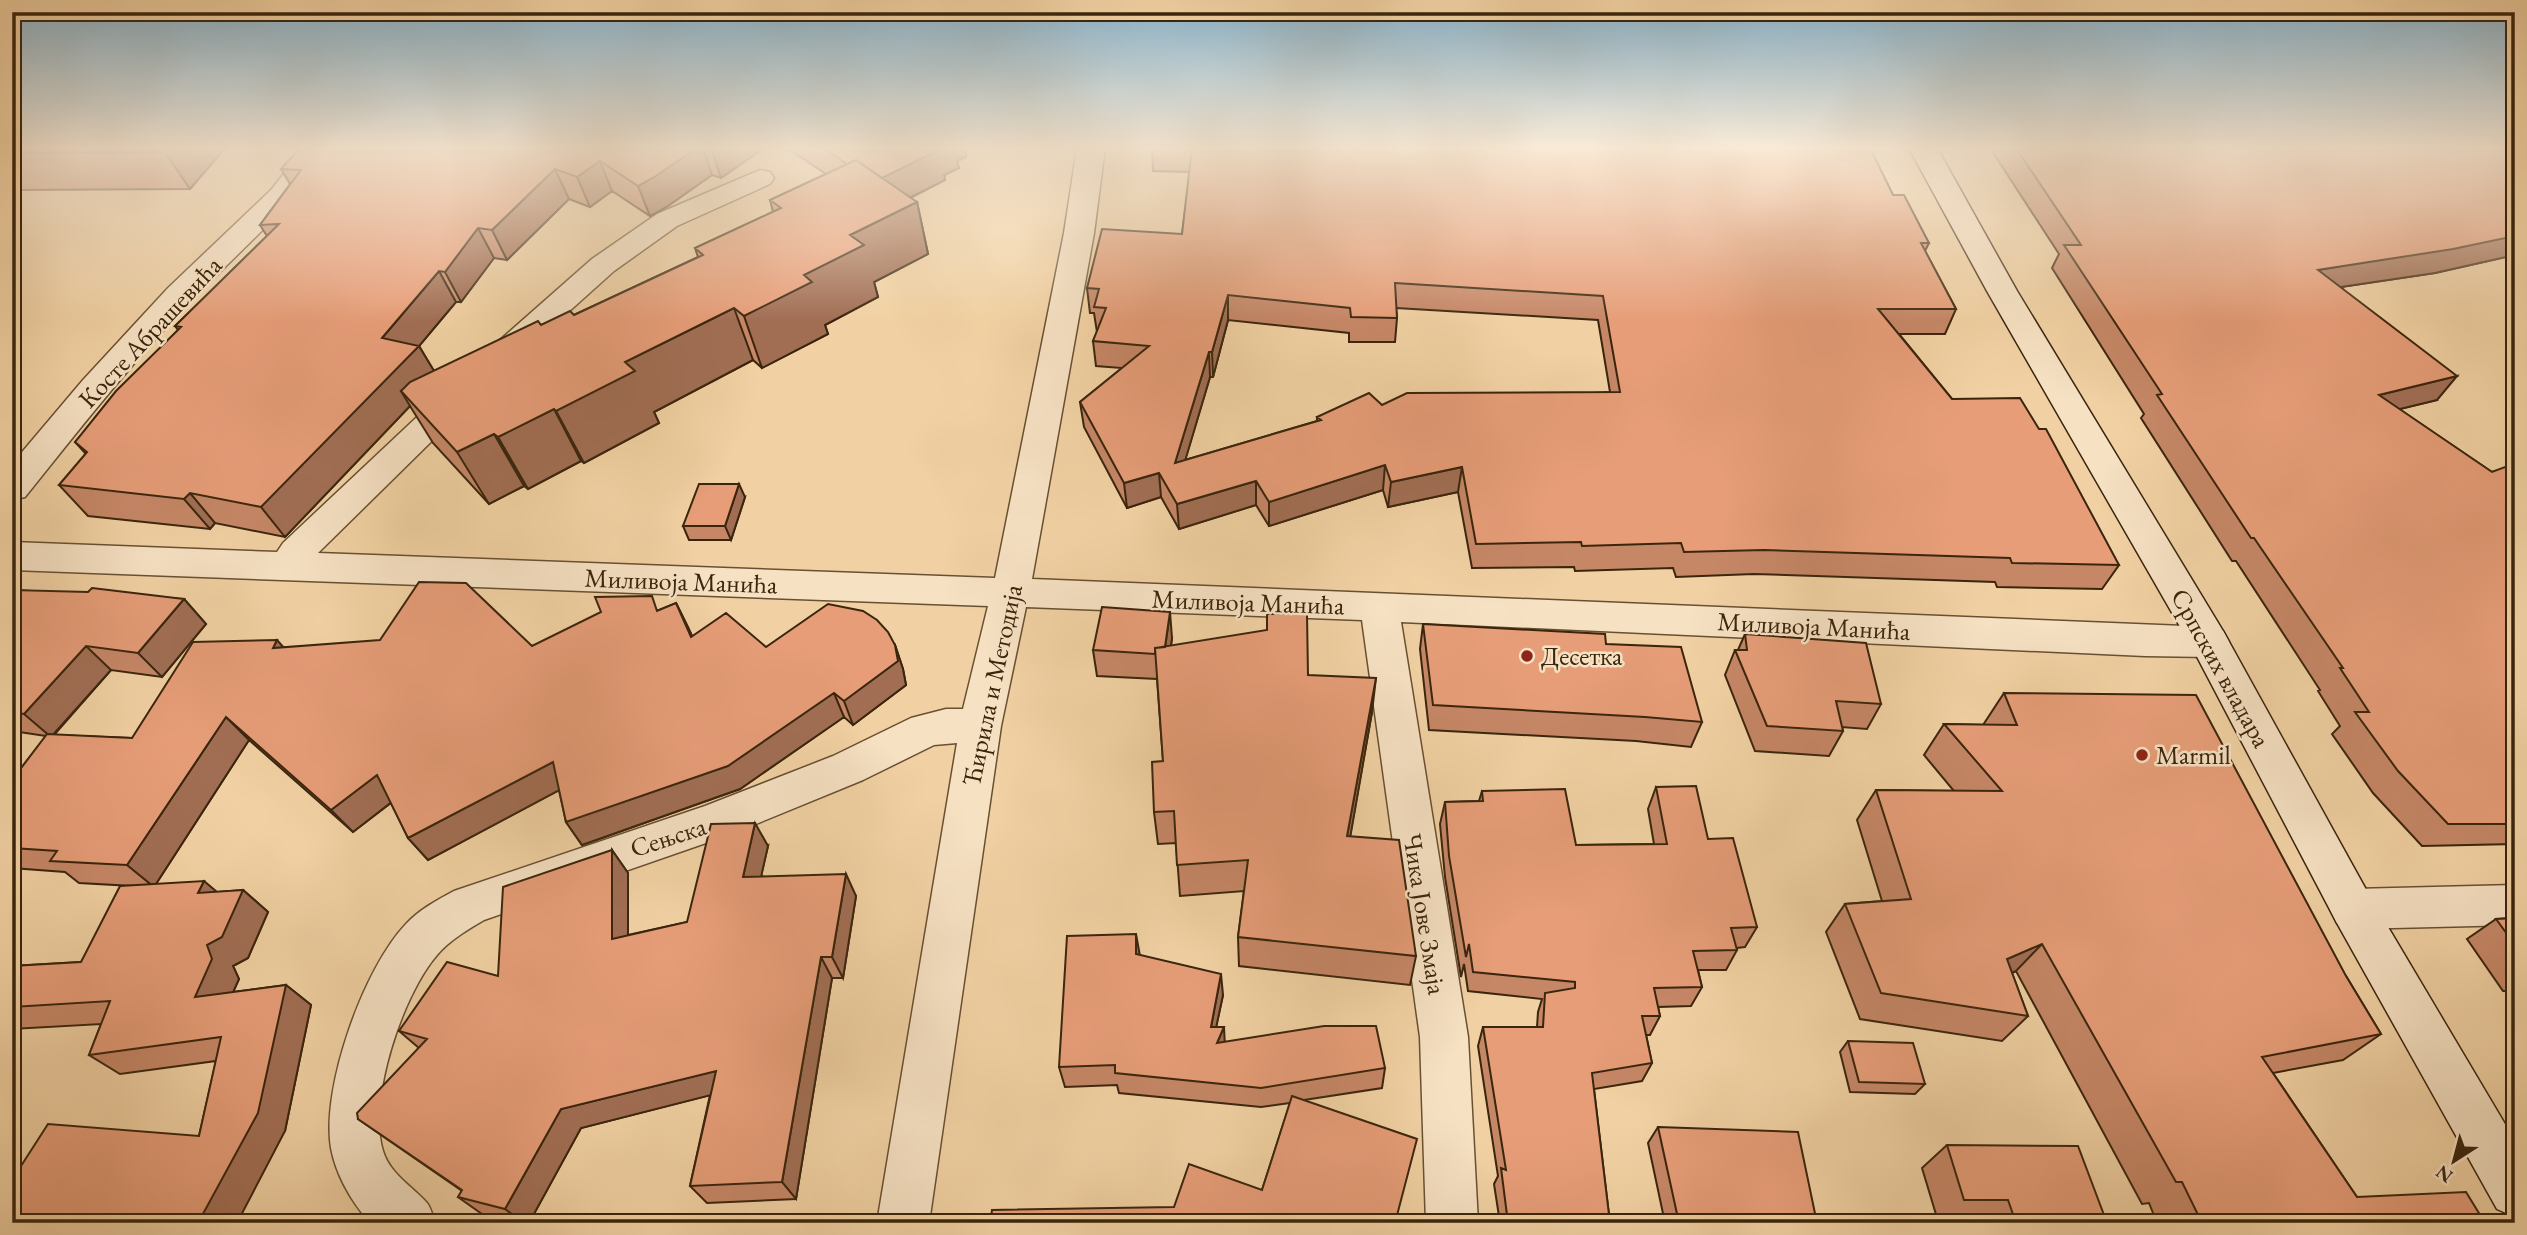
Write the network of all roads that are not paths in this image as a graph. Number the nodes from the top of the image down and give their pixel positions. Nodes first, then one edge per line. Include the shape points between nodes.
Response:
1 (271, 206) edge
2 (699, 206) edge
3 (1083, 206) edge
4 (1956, 206) edge
5 (12, 488) edge
6 (12, 556) edge
7 (286, 567) junction
8 (1010, 593) junction
9 (1379, 606) junction
10 (2209, 642) junction
11 (980, 726) junction
12 (2515, 905) edge
13 (2353, 909) junction
14 (2515, 1191) edge
15 (409, 1223) edge
16 (903, 1223) edge
17 (1452, 1223) edge

1 - 5 street, Косте Абрашевића via 179,295
2 - 7 street via 667,220 603,265 495,361
3 - 8 street, Ћирила и Методија
4 - 10 street, Српских владара
6 - 7 street, Миливоја Манића
7 - 8 street, Миливоја Манића
8 - 9 street, Миливоја Манића
8 - 11 street, Ћирила и Методија
9 - 10 street, Миливоја Манића
9 - 17 street, Чика Јове Змаја via 1444,1037
10 - 13 street, Српских владара
11 - 15 street, Сењска via 946,726 918,733 792,792 470,905 439,923 415,947 389,990 363,1062 354,1115 356,1147 368,1178
11 - 16 street, Ћирила и Методија
12 - 13 street
13 - 14 street, Српских владара

